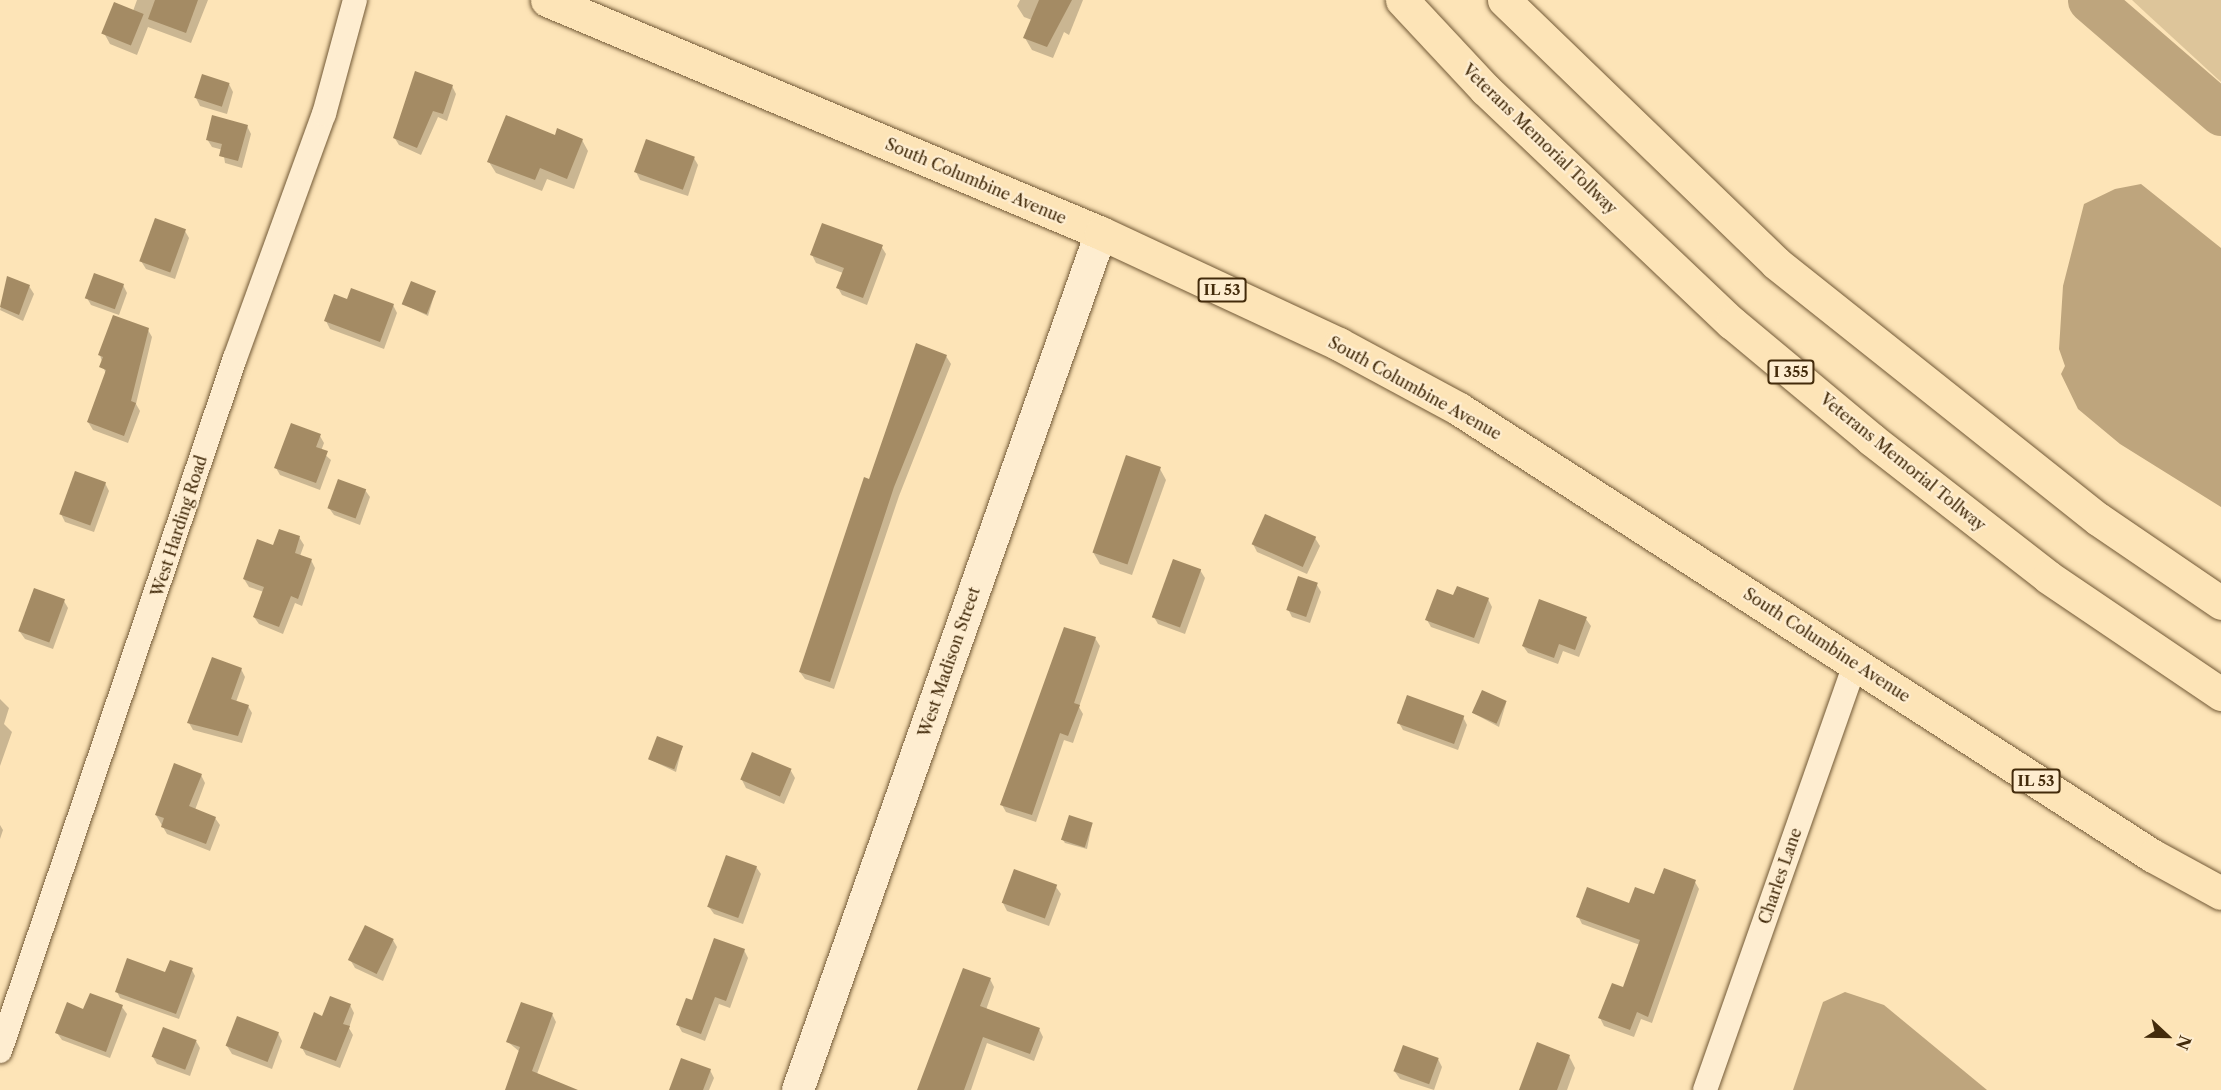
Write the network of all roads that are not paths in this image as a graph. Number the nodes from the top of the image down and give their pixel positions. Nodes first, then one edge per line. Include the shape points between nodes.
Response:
1 (355, 0) edge
2 (547, 0) edge
3 (1402, 0) edge
4 (1504, 0) edge
5 (1101, 233) junction
6 (2221, 603) edge
7 (1855, 663) junction
8 (2221, 694) edge
9 (2221, 893) edge
10 (0, 1051) edge
11 (798, 1090) edge
12 (1705, 1090) edge

1 - 10 street, West Harding Road via 324,114 235,358
2 - 5 main road, South Columbine Avenue / IL 53
3 - 8 main road, Veterans Memorial Tollway / I 355 via 1485,89 1741,330 1871,439 2048,577
4 - 6 main road via 1776,263 2089,512
5 - 7 main road, South Columbine Avenue / IL 53 via 1339,344 1459,409
5 - 11 street, West Madison Street
7 - 9 main road, South Columbine Avenue / IL 53 via 2153,856
7 - 12 street, Charles Lane

